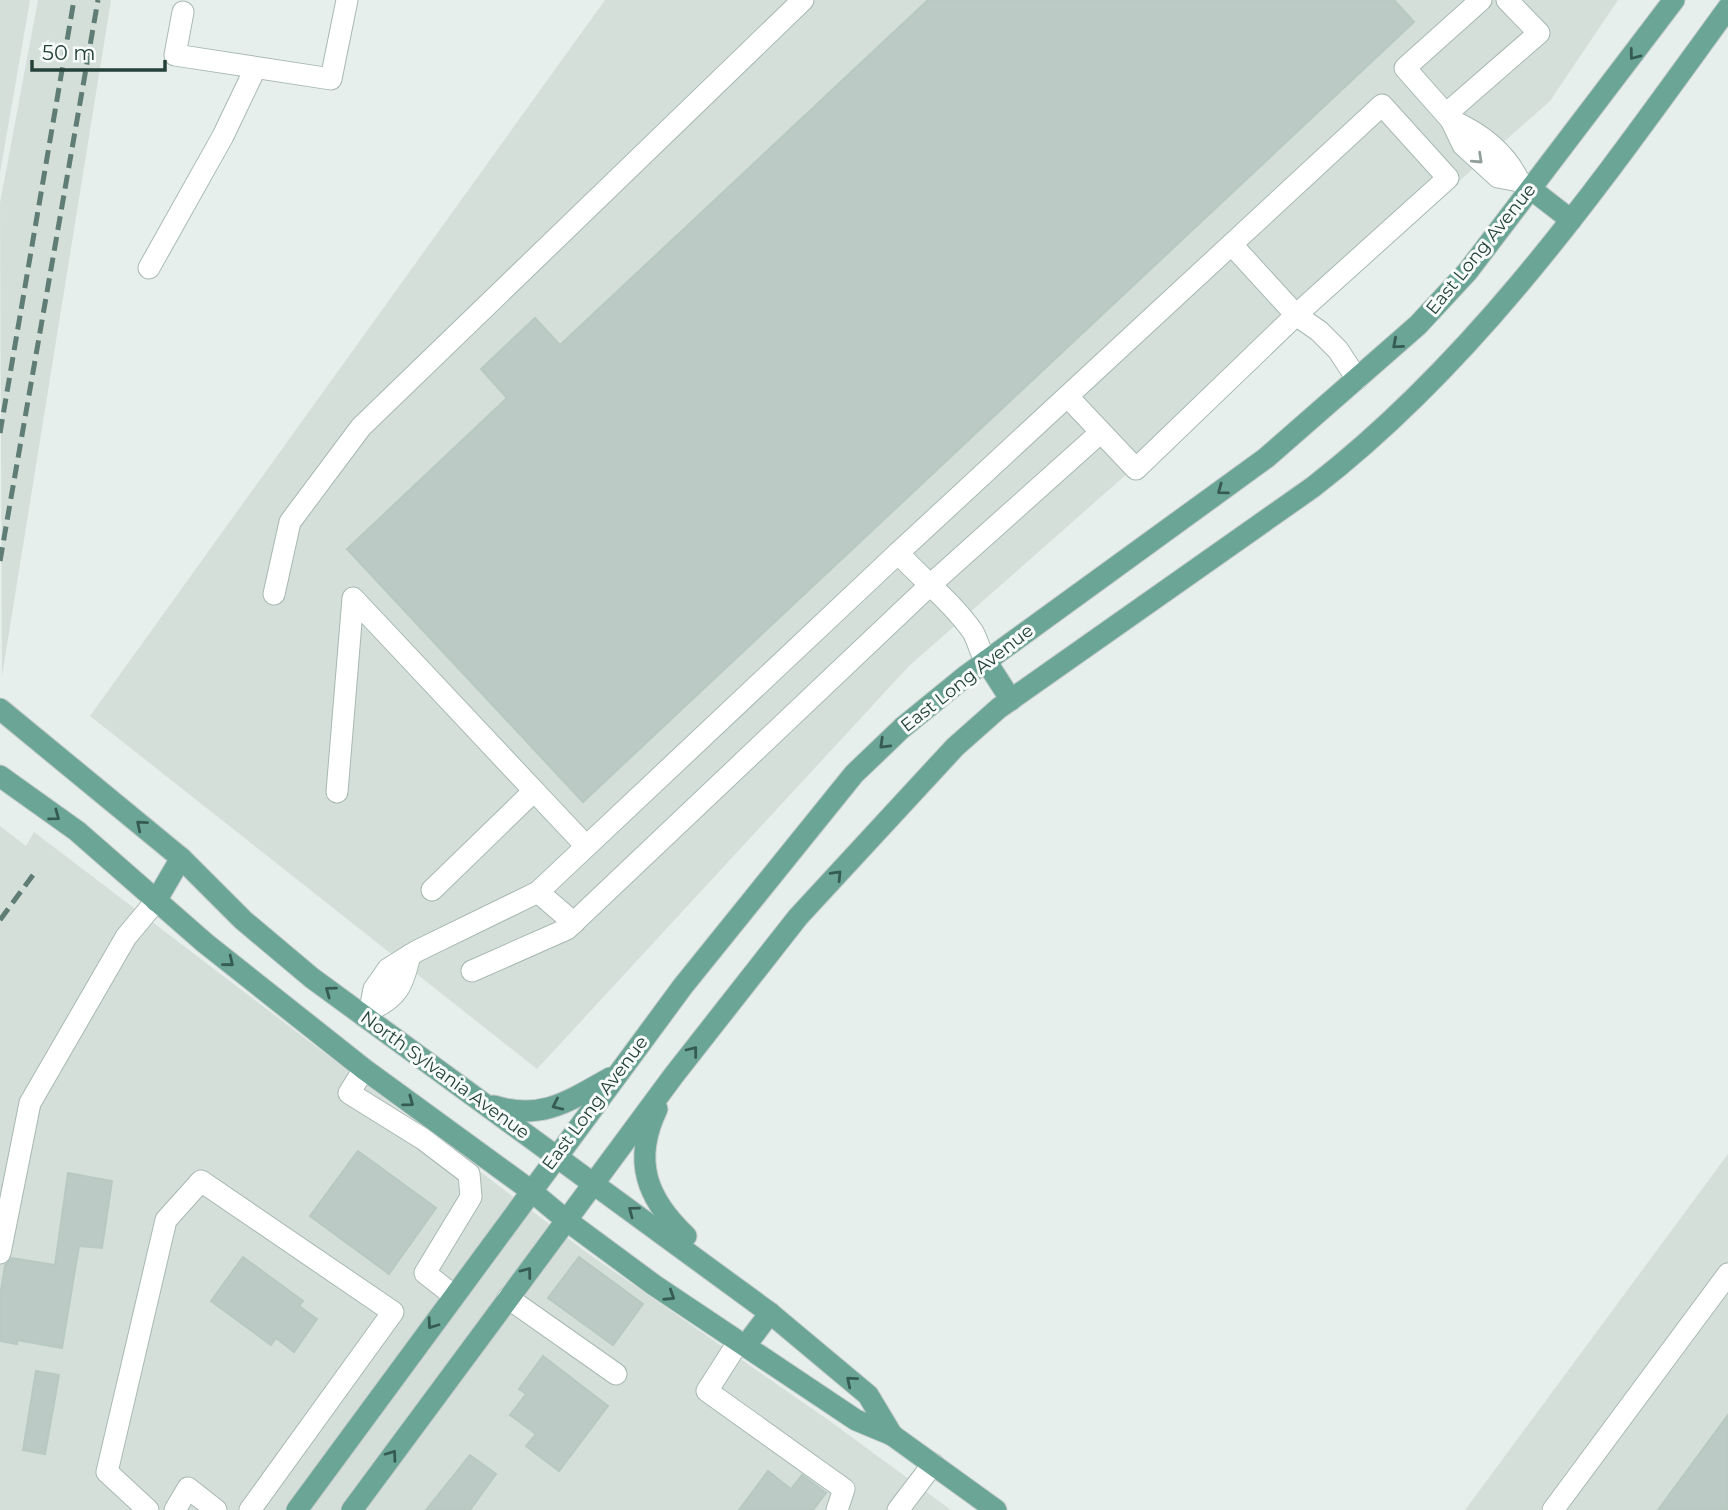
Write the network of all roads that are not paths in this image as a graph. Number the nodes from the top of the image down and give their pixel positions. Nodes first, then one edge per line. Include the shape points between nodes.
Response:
1 (347, 0) edge
2 (803, 0) edge
3 (1481, 0) edge
4 (1507, 0) edge
5 (1674, 0) edge
6 (1728, 8) edge
7 (183, 12) dead end
8 (255, 69) junction
9 (1448, 117) junction
10 (1525, 185) junction
11 (1571, 220) junction
12 (1233, 246) junction
13 (149, 268) dead end
14 (1298, 317) junction
15 (1352, 373) junction
16 (1068, 397) junction
17 (1101, 432) junction
18 (898, 553) junction
19 (930, 588) junction
20 (274, 594) dead end
21 (982, 654) junction
22 (1011, 700) junction
23 (0, 709) edge
24 (0, 776) edge
25 (534, 790) junction
26 (337, 792) dead end
27 (586, 846) junction
28 (181, 858) junction
29 (432, 890) dead end
30 (538, 892) junction
31 (156, 901) junction
32 (574, 923) junction
33 (472, 971) dead end
34 (368, 1013) junction
35 (364, 1069) junction
36 (618, 1073) junction
37 (674, 1075) junction
38 (482, 1102) junction
39 (556, 1155) junction
40 (594, 1182) junction
41 (530, 1190) junction
42 (566, 1220) junction
43 (0, 1254) edge
44 (1728, 1274) edge
45 (453, 1295) junction
46 (508, 1298) junction
47 (762, 1307) junction
48 (743, 1343) junction
49 (616, 1374) dead end
50 (892, 1435) junction
51 (933, 1464) junction
52 (148, 1510) edge
53 (175, 1510) edge
54 (216, 1510) edge
55 (250, 1510) edge
56 (297, 1510) edge
57 (352, 1510) edge
58 (837, 1510) edge
59 (898, 1510) edge
60 (996, 1510) edge
61 (1553, 1510) edge

1 - 8 street via 331,79
2 - 20 street via 361,427 290,522
3 - 9 street via 1405,68
4 - 9 street via 1539,33
5 -> 10 main road, East Long Avenue
6 - 11 main road
7 - 8 street via 175,55
8 - 13 street
9 - 10 street via 1479,132
10 - 11 main road
10 -> 15 main road, East Long Avenue via 1468,271 1418,325
11 - 22 main road via 1415,398 1361,450
12 - 14 street
12 - 14 street via 1382,105 1448,178
12 - 16 street
14 - 15 street via 1338,350
14 - 17 street via 1136,469
15 -> 21 main road, East Long Avenue via 1266,458
16 - 17 street
16 - 18 street
17 - 19 street
18 - 19 street
18 - 27 street
19 - 21 street via 945,597 975,635
19 - 32 street
21 - 22 main road
21 -> 36 main road, East Long Avenue via 854,774
37 -> 22 main road via 798,917 955,747
28 -> 23 main road, North Sylvania Avenue
24 -> 31 main road, North Sylvania Avenue via 76,831
25 - 26 street via 353,598
25 - 27 street
25 - 29 street
27 - 30 street
28 - 31 main road
34 -> 28 main road, North Sylvania Avenue via 243,920
30 - 32 street
30 - 34 street via 388,969 374,989
31 -> 35 main road, North Sylvania Avenue
31 - 43 street via 126,937 30,1103
32 - 33 street
34 - 38 main road, North Sylvania Avenue
35 -> 41 main road, North Sylvania Avenue
35 - 45 street via 349,1093 469,1174 471,1197 425,1273
36 -> 38 main road via 547,1110 514,1112
36 - 39 main road, East Long Avenue
37 - 40 main road
37 - 47 main road via 645,1145 645,1170 652,1194 664,1216
38 - 39 main road, North Sylvania Avenue
39 - 40 main road, North Sylvania Avenue
39 - 41 main road, East Long Avenue
40 - 42 main road
47 -> 40 main road, North Sylvania Avenue
41 - 42 main road, North Sylvania Avenue
41 - 45 main road, East Long Avenue
46 -> 42 main road
42 -> 48 main road, North Sylvania Avenue
44 - 61 street
45 -> 56 main road, East Long Avenue
46 - 49 street
57 -> 46 main road
47 - 48 main road
50 -> 47 main road, North Sylvania Avenue via 868,1395
48 - 50 main road, North Sylvania Avenue via 856,1420
48 - 58 street via 707,1391 844,1489
50 - 51 main road, North Sylvania Avenue
51 - 59 street
51 - 60 main road, North Sylvania Avenue
52 - 55 street via 107,1472 166,1220 201,1181 393,1312
53 - 54 street via 188,1488

